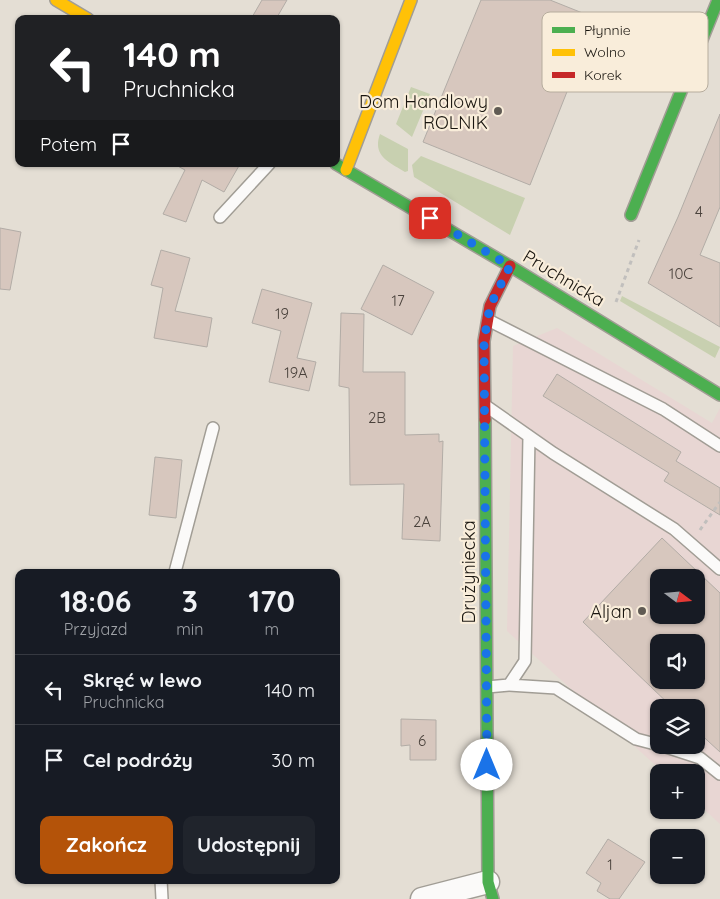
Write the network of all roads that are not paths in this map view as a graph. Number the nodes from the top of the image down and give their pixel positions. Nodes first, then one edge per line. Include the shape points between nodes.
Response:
1 (412, 0) edge
2 (718, 0) edge
3 (60, 1) edge
4 (82, 15) edge
5 (708, 25) edge
6 (681, 92) edge
7 (265, 167) edge
8 (341, 167) edge
9 (631, 215) dead end
10 (220, 217) dead end
11 (510, 266) junction
12 (488, 320) junction
13 (720, 395) edge
14 (484, 406) junction
15 (213, 428) dead end
16 (529, 436) junction
17 (720, 446) edge
18 (720, 568) edge
19 (176, 569) edge
20 (509, 685) junction
21 (487, 687) junction
22 (650, 743) edge
23 (687, 754) edge
24 (720, 774) edge
25 (161, 884) edge
26 (491, 891) edge
27 (162, 899) edge
28 (422, 899) edge

1 - 8 street
2 - 5 street
3 - 4 street
6 - 9 street
7 - 10 lane
8 - 11 street, Pruchnicka
11 - 12 street, Drużyniecka via 490,306
11 - 13 street, Pruchnicka
12 - 14 street, Drużyniecka via 484,341
12 - 17 lane via 663,409
14 - 16 lane
14 - 21 street, Drużyniecka
15 - 19 lane
16 - 18 lane via 674,529
16 - 20 lane via 525,661
20 - 21 lane
20 - 22 lane via 556,688 636,739
21 - 26 street, Drużyniecka
23 - 24 lane via 700,758
25 - 27 lane
26 - 28 street

